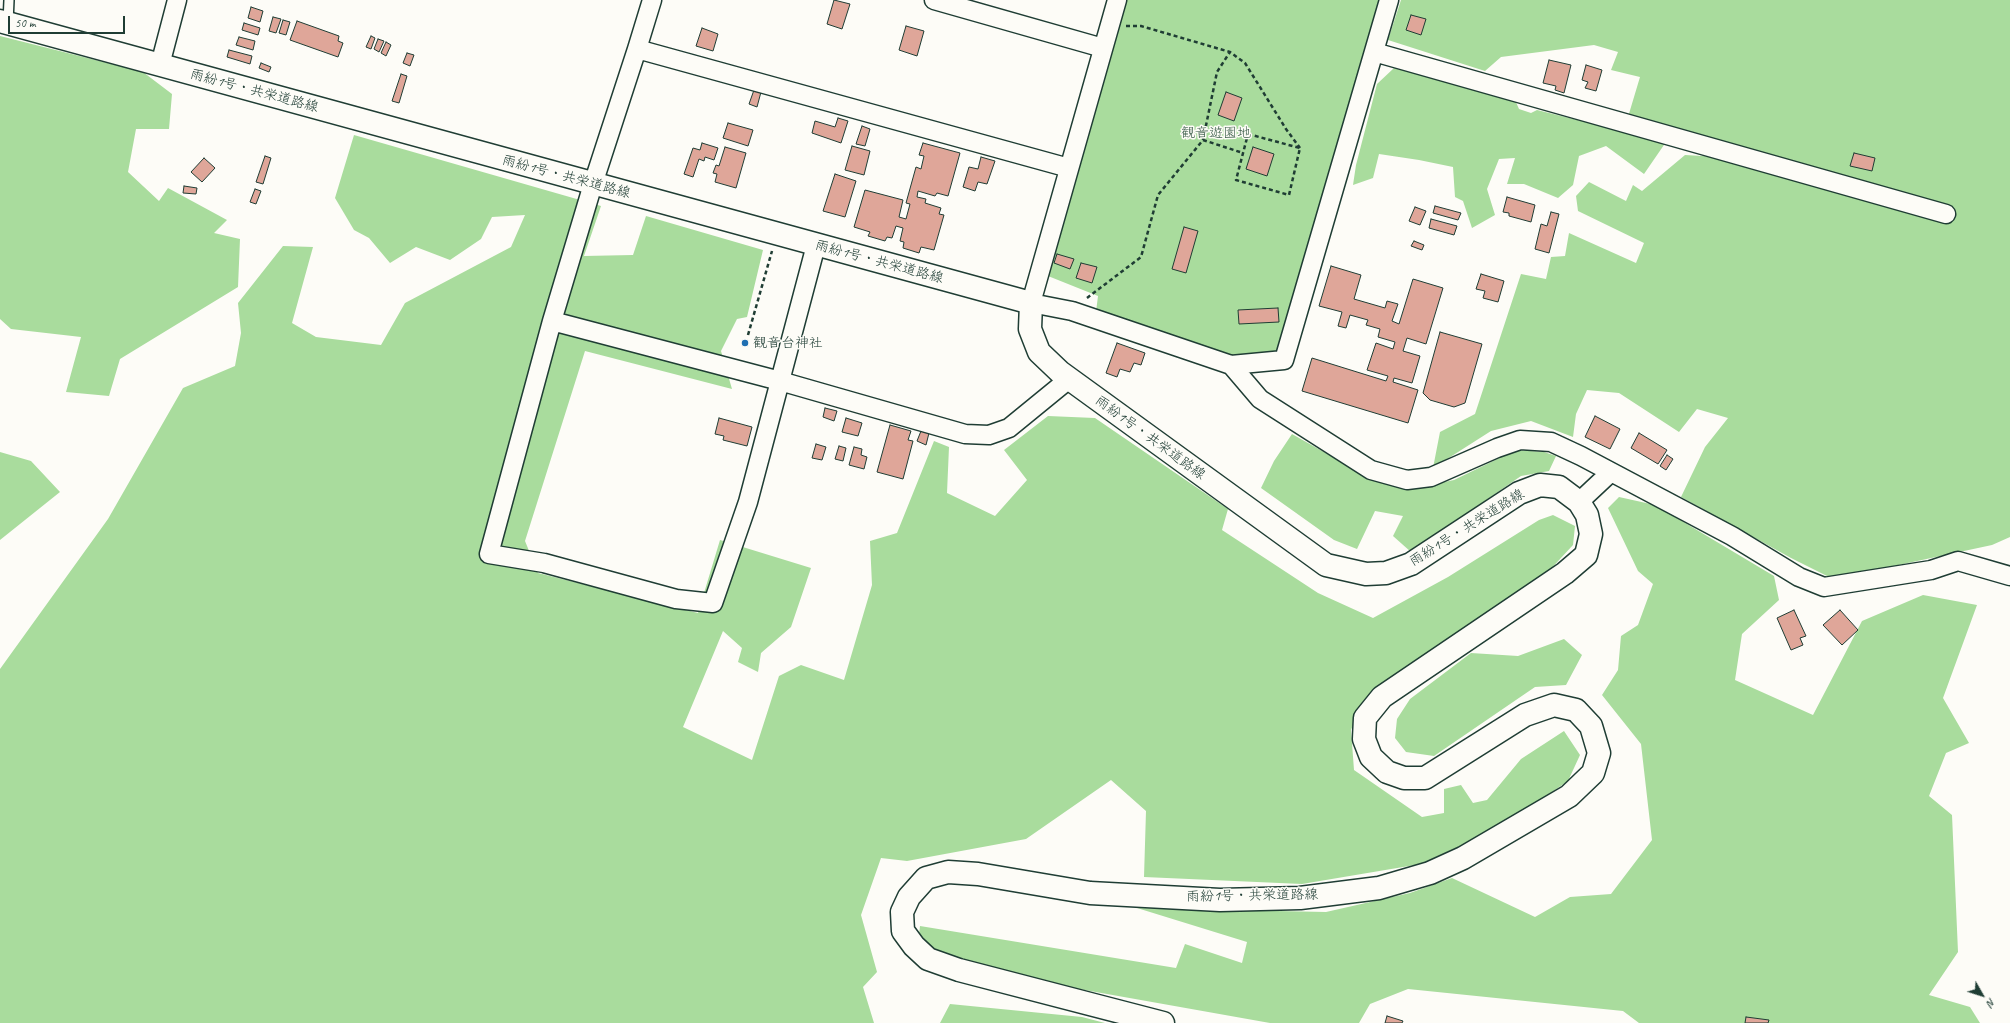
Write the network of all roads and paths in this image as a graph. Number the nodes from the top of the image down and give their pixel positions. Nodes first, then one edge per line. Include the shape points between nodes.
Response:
1 (9, 0) edge
2 (177, 0) edge
3 (652, 0) edge
4 (934, 0) edge
5 (1117, 0) edge
6 (1389, 0) edge
7 (4, 23) edge
8 (1110, 25) junction
9 (1103, 48) junction
10 (637, 49) junction
11 (1230, 52) junction
12 (1374, 52) junction
13 (160, 65) junction
14 (1203, 140) junction
15 (1300, 148) junction
16 (1243, 153) junction
17 (1069, 168) junction
18 (593, 184) junction
19 (1946, 214) dead end
20 (776, 234) junction
21 (816, 245) junction
22 (1031, 303) junction
23 (1084, 315) junction
24 (552, 321) junction
25 (748, 336) dead end
26 (1231, 365) junction
27 (1069, 379) junction
28 (780, 381) junction
29 (1611, 472) junction
30 (1579, 502) junction
31 (2010, 576) edge
32 (1163, 1023) edge

1 - 7 lane
2 - 13 street
3 - 10 street
4 - 9 street
5 - 8 street
6 - 12 street
7 - 13 street, 雨紛1号・共栄道路線
8 - 9 street
8 - 11 path via 1142,26
9 - 17 street
10 - 17 street
10 - 18 street
11 - 14 path via 1217,72
11 - 15 path via 1245,63
12 - 19 street
12 - 26 street via 1284,360
13 - 18 street, 雨紛1号・共栄道路線
14 - 16 path
14 - 23 path via 1158,195 1141,257 1087,298
15 - 16 path via 1248,134
15 - 16 path via 1289,195 1236,180
17 - 22 street
18 - 20 street, 雨紛1号・共栄道路線
18 - 24 street
20 - 21 street, 雨紛1号・共栄道路線
20 - 25 path
21 - 22 street, 雨紛1号・共栄道路線
21 - 28 street
22 - 23 street
22 - 27 street, 雨紛1号・共栄道路線 via 1030,329 1039,352
23 - 26 street
24 - 28 street
24 - 28 street via 489,554 544,563 676,599 713,604 748,502
26 - 29 street via 1260,399 1370,470 1408,480 1431,477 1520,440 1551,442
27 - 28 street via 1009,428 989,435 965,434
27 - 30 street, 雨紛1号・共栄道路線 via 1326,565 1366,574 1386,573 1411,564 1519,493 1540,485 1559,487
29 - 30 street
29 - 31 street via 1732,536 1800,577 1824,587 1931,570 1958,561
30 - 32 street, 雨紛1号・共栄道路線 via 1587,515 1591,534 1586,555 1565,573 1382,698 1366,718 1364,739 1371,757 1387,772 1404,778 1425,778 1525,715 1554,705 1576,710 1591,726 1598,754 1593,773 1569,796 1463,858 1430,873 1379,888 1300,898 1220,900 1090,893 978,874 948,872 926,878 909,897 902,912 903,930 914,946 928,959 959,970

